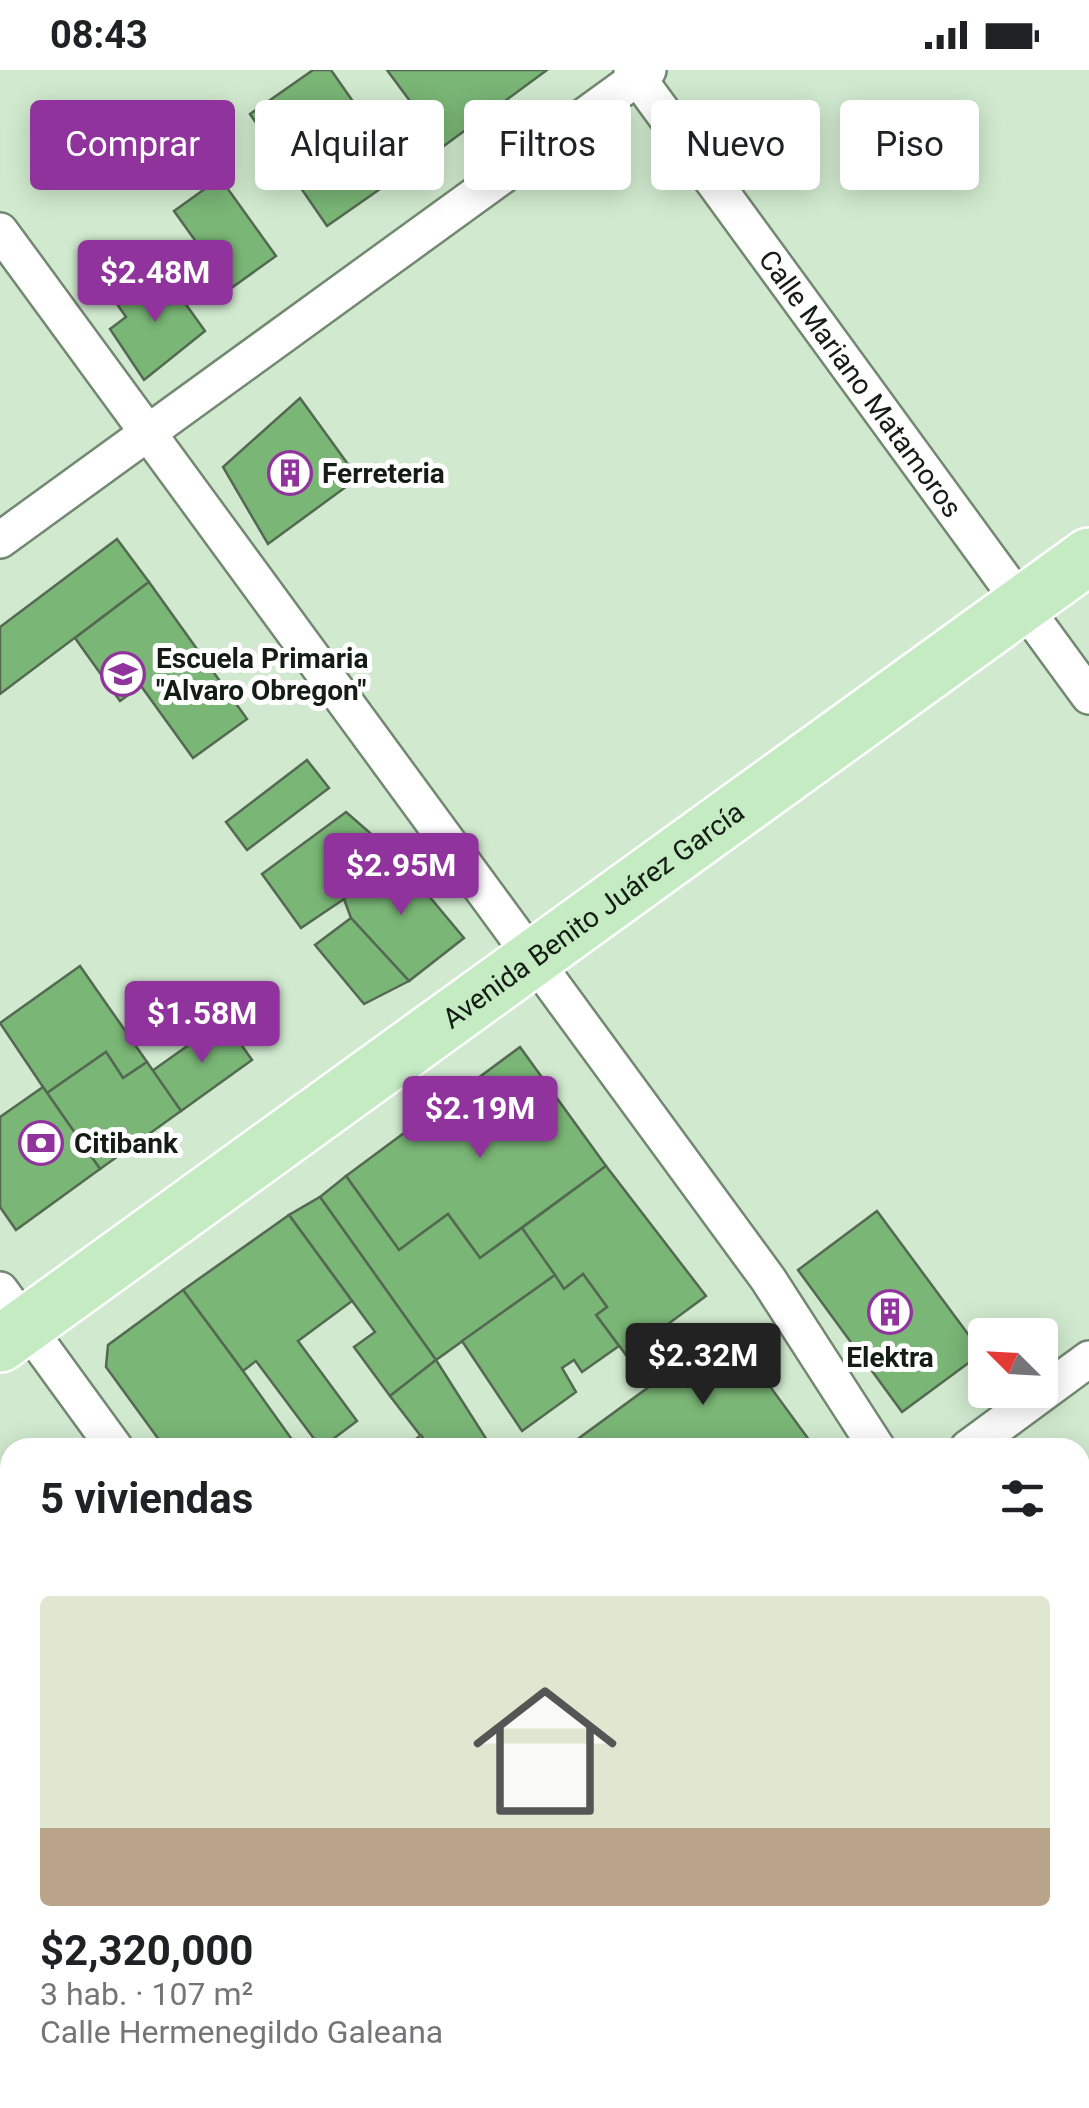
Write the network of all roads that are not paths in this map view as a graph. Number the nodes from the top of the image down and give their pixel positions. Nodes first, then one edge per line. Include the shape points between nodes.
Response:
1 (639, 72) edge
2 (0, 232) edge
3 (147, 433) junction
4 (0, 540) edge
5 (1089, 556) edge
6 (1023, 604) junction
7 (1089, 696) edge
8 (532, 958) junction
9 (9, 1320) edge
10 (1089, 1359) edge
11 (106, 1438) edge
12 (871, 1438) edge
13 (982, 1438) edge

1 - 3 street
1 - 6 street, Calle Mariano Matamoros
2 - 3 street
3 - 4 street
3 - 8 street
5 - 6 main road, Avenida Benito Juárez García
6 - 7 street, Calle Mariano Matamoros
6 - 8 main road, Avenida Benito Juárez García
8 - 9 main road, Avenida Benito Juárez García
8 - 12 street via 768,1280
9 - 11 street
10 - 13 street

